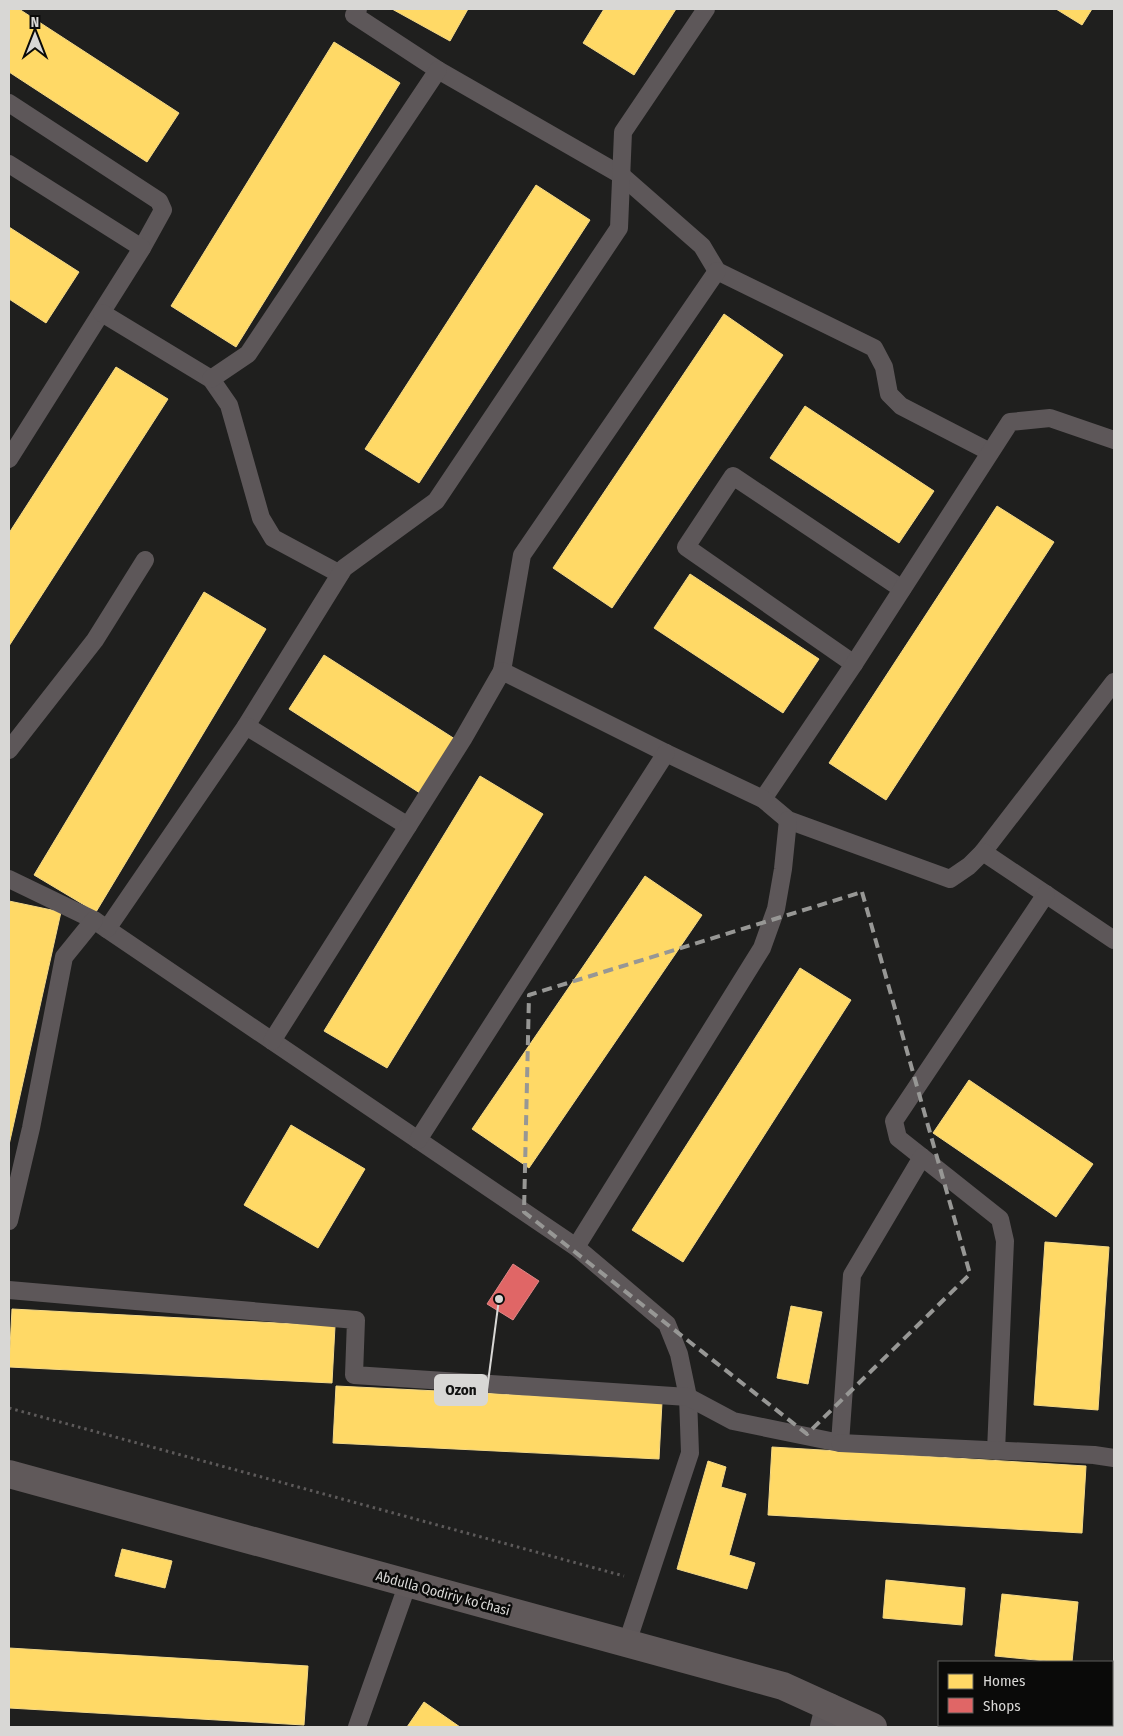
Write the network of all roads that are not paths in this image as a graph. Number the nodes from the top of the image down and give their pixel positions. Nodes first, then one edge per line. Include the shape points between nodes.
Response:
1 (358, 9) edge
2 (706, 9) edge
3 (438, 70) junction
4 (9, 103) edge
5 (9, 164) edge
6 (621, 176) junction
7 (142, 248) junction
8 (717, 271) junction
9 (102, 313) junction
10 (211, 379) junction
11 (1114, 440) edge
12 (990, 452) junction
13 (9, 459) edge
14 (145, 560) dead end
15 (340, 574) junction
16 (902, 589) junction
17 (854, 664) junction
18 (502, 671) junction
19 (1114, 682) edge
20 (246, 726) junction
21 (9, 750) edge
22 (666, 753) junction
23 (763, 799) junction
24 (788, 820) junction
25 (408, 826) junction
26 (984, 852) junction
27 (9, 879) edge
28 (1046, 894) junction
29 (101, 925) junction
30 (1114, 940) edge
31 (272, 1041) junction
32 (418, 1140) junction
33 (922, 1157) junction
34 (9, 1221) edge
35 (576, 1247) junction
36 (9, 1290) edge
37 (688, 1397) junction
38 (840, 1444) junction
39 (996, 1451) junction
40 (1114, 1458) edge
41 (9, 1474) edge
42 (408, 1584) junction
43 (627, 1644) junction
44 (827, 1717) edge
45 (357, 1727) edge
46 (873, 1727) edge

1 - 3 lane via 354,15
2 - 6 lane via 623,132
3 - 6 lane
3 - 10 lane via 248,354
4 - 7 lane via 159,201 163,210
5 - 7 lane
6 - 8 lane via 702,246
6 - 15 lane via 619,228 436,500
7 - 9 lane
8 - 12 lane via 874,348 884,367 889,394 902,406
8 - 18 lane via 522,555
9 - 10 lane
9 - 13 lane
10 - 15 lane via 229,405 261,518 273,538
11 - 12 lane via 1050,418 1026,420 1010,422
12 - 16 lane
14 - 21 lane via 95,640
15 - 20 lane
16 - 17 lane
16 - 17 lane via 733,476 691,539 686,547
17 - 23 lane
18 - 22 lane
18 - 25 lane
19 - 26 lane
20 - 25 lane
20 - 29 lane
22 - 23 lane
22 - 32 lane
23 - 24 lane
24 - 26 lane via 950,879
24 - 35 lane via 776,909 762,948
25 - 31 lane
26 - 28 lane
27 - 29 lane
28 - 30 lane
28 - 33 lane via 894,1121 898,1138
29 - 31 lane
29 - 34 lane via 64,957 31,1128
31 - 32 lane
32 - 35 lane
33 - 38 lane via 852,1275
33 - 39 lane via 1000,1219 1005,1240
35 - 37 lane via 667,1324 679,1354
36 - 37 lane via 356,1320 354,1375
37 - 38 lane via 733,1421
37 - 43 lane via 690,1453
38 - 39 lane
39 - 40 lane
41 - 42 street, Abdulla Qodiriy koʻchasi
42 - 43 street, Abdulla Qodiriy koʻchasi
42 - 45 lane
43 - 44 street, Abdulla Qodiriy koʻchasi via 783,1686
44 - 46 street, Abdulla Qodiriy koʻchasi

